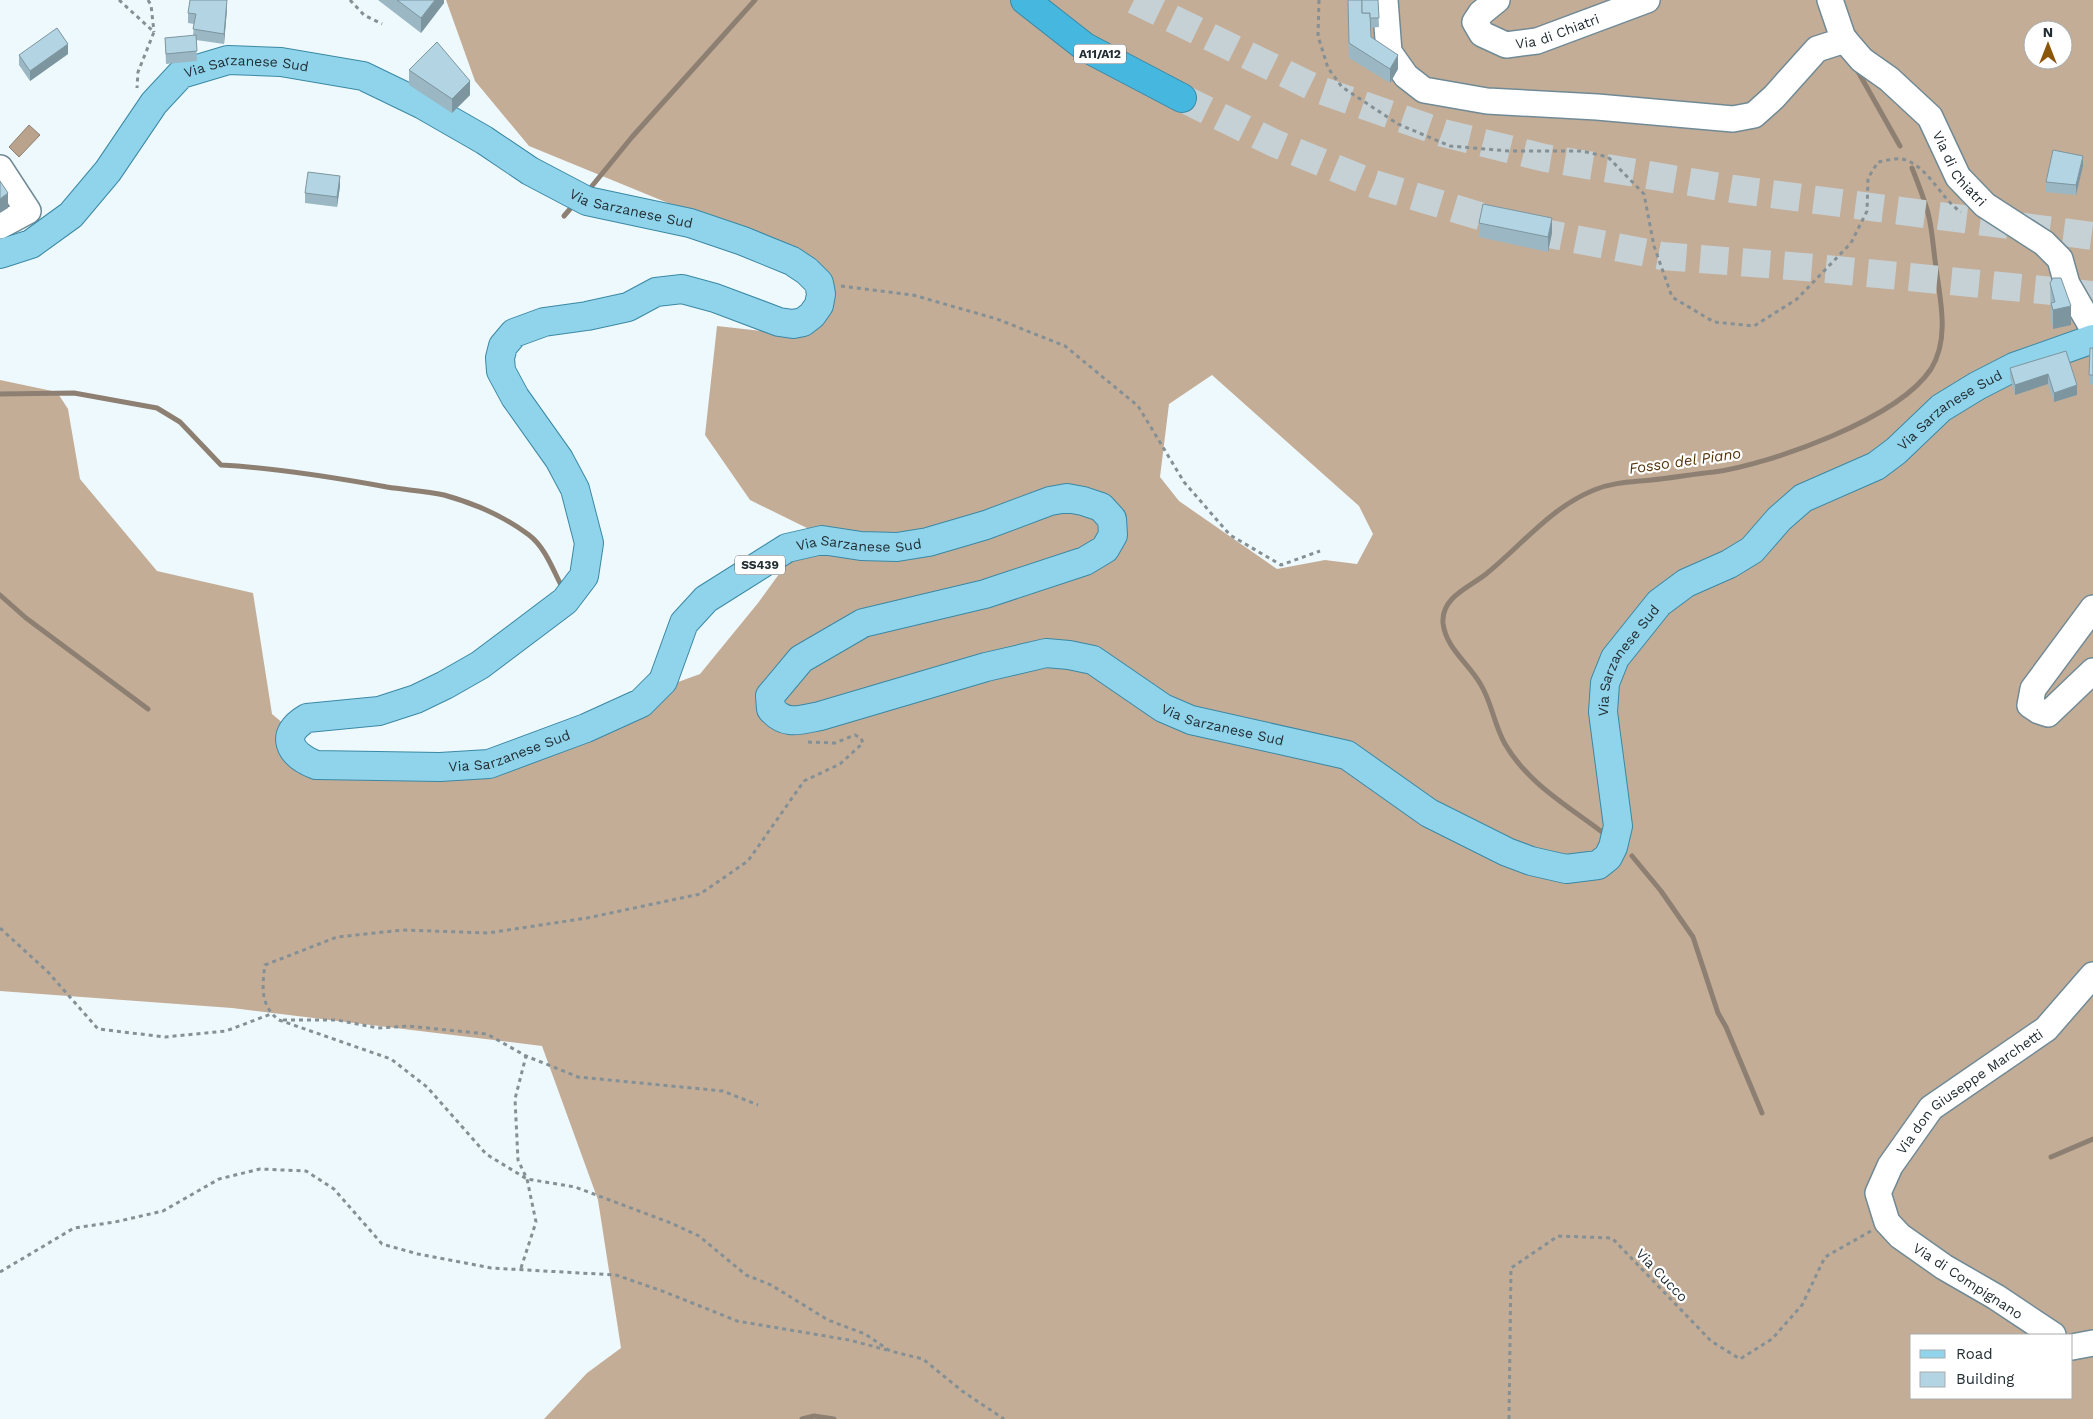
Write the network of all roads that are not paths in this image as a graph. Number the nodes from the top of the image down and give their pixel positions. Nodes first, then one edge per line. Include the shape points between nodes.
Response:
1 (1025, 0) edge
2 (1385, 0) edge
3 (1497, 0) edge
4 (1647, 0) edge
5 (1830, 0) edge
6 (1845, 40) junction
7 (1182, 98) tunnel mouth
8 (0, 168) edge
9 (0, 226) edge
10 (0, 254) edge
11 (2093, 329) edge
12 (2093, 339) edge
13 (2093, 608) edge
14 (2093, 671) edge
15 (2093, 976) edge
16 (1887, 1222) joint
17 (2052, 1334) edge
18 (2093, 1342) edge
19 (2073, 1347) edge

1 - 7 highway, A11/A12 via 1085,47
2 - 6 street via 1389,52 1406,76 1424,90 1487,101 1733,120 1754,116 1817,49
3 - 4 street, Via di Chiatri via 1481,12 1475,22 1482,34 1506,45 1537,41
5 - 6 street, Via di Chiatri
6 - 11 street, Via di Chiatri via 1862,60 1889,79 1930,117 1958,177 1985,205 2044,243 2060,259 2067,284
8 - 9 street via 28,211
10 - 12 main road, Via Sarzanese Sud / SS439 via 32,244 71,215 108,170 154,103 181,74 228,60 282,62 363,76 422,105 530,171 587,201 690,223 743,241 792,261 819,283 819,305 803,322 793,324 682,289 656,292 628,307 544,322 514,333 504,346 500,358 501,371 575,489 589,543 584,576 566,601 480,665 445,685 379,711 307,718 298,723 291,742 293,751 301,759 316,765 489,764 578,732 641,703 663,681 684,623 706,599 787,548 822,540 897,547 928,542 1067,498 1101,507 1112,519 1113,535 1105,549 1085,561 985,594 863,624 801,659 770,696 771,709 779,718 794,721 1046,653 1078,656 1094,660 1163,708 1191,720 1347,755 1429,813 1531,862 1566,869 1598,865 1608,857 1617,837 1615,792 1606,738 1605,683 1615,658 1659,603 1686,583 1752,550 1803,498 1876,466 1941,408 1977,386 2014,367
13 - 14 street via 2033,689 2030,705 2048,714
15 - 16 street, Via don Giuseppe Marchetti via 2046,1030 1931,1108 1890,1166 1878,1194
16 - 17 street, Via di Compignano via 1900,1236 1944,1267
18 - 19 street

